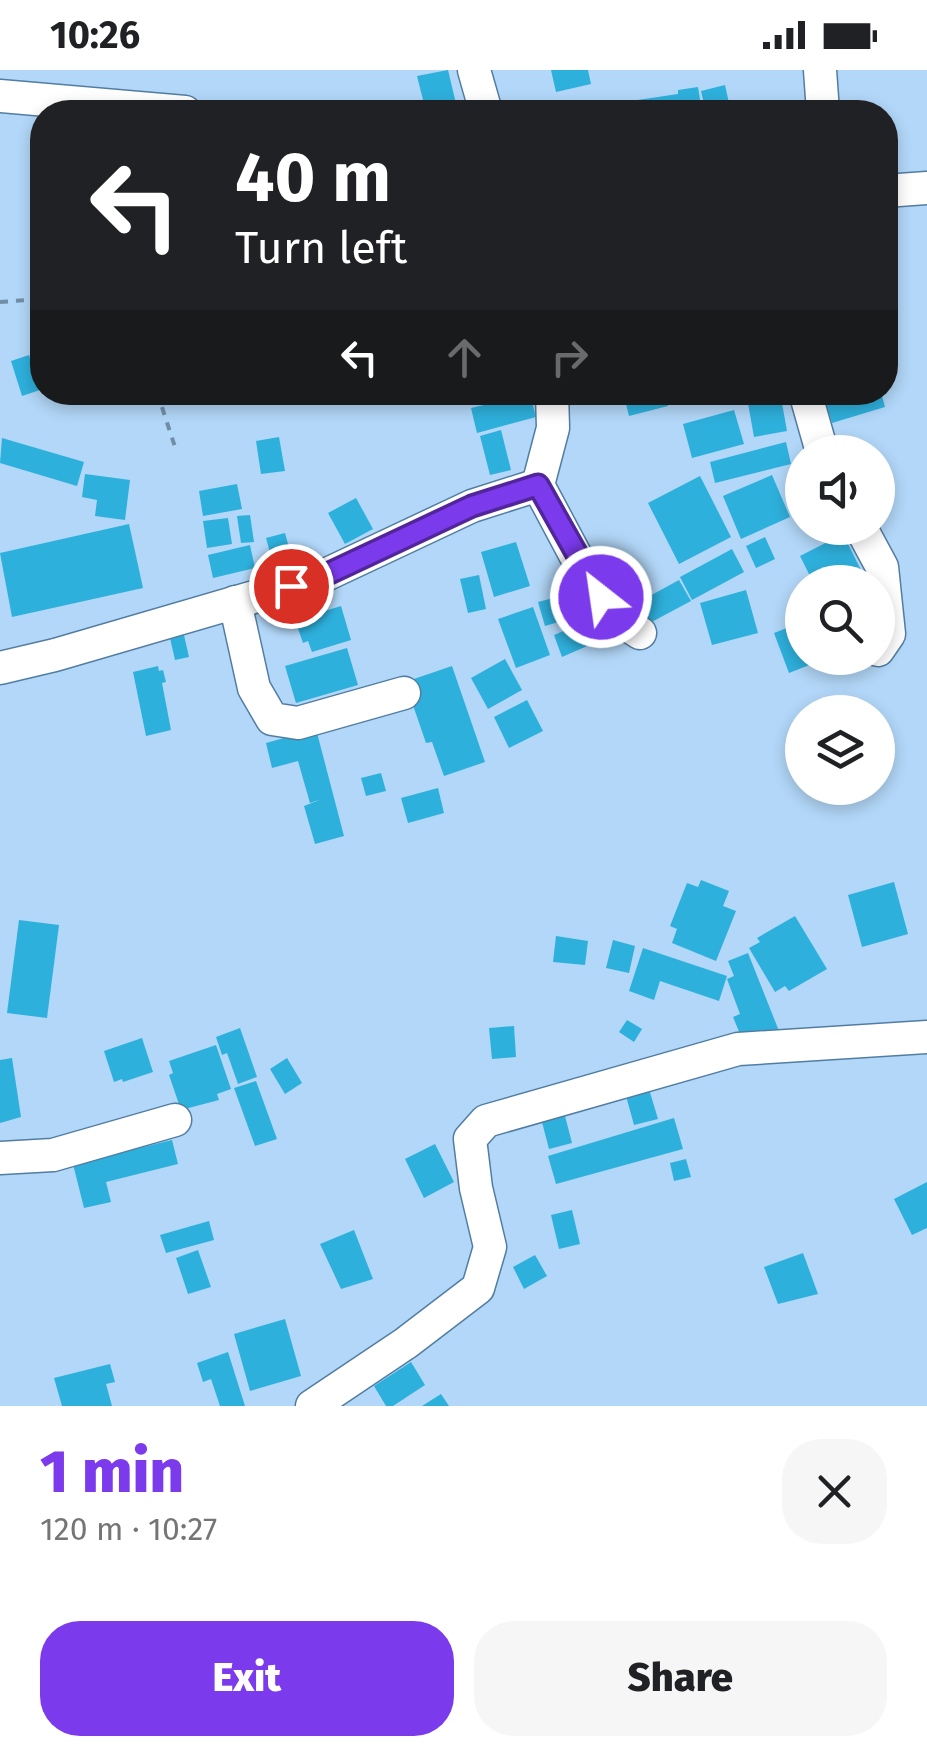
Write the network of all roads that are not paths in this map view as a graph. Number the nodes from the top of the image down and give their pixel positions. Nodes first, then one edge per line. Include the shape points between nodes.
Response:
1 (474, 70) edge
2 (820, 70) edge
3 (0, 96) edge
4 (46, 100) edge
5 (483, 100) edge
6 (821, 100) edge
7 (927, 188) edge
8 (898, 190) edge
9 (552, 405) edge
10 (809, 405) edge
11 (817, 435) edge
12 (538, 485) junction
13 (236, 602) junction
14 (640, 633) dead end
15 (0, 668) edge
16 (404, 693) dead end
17 (927, 1036) edge
18 (175, 1120) dead end
19 (0, 1158) edge
20 (312, 1406) edge

1 - 5 street
2 - 6 street
3 - 4 street
7 - 8 street
9 - 12 street
10 - 11 street
12 - 13 street via 472,506 319,578
12 - 14 street via 614,617
13 - 15 street
13 - 16 street via 254,688 272,719 298,723
17 - 20 street via 738,1049 486,1121 470,1138 490,1247 478,1288
18 - 19 street via 53,1154

